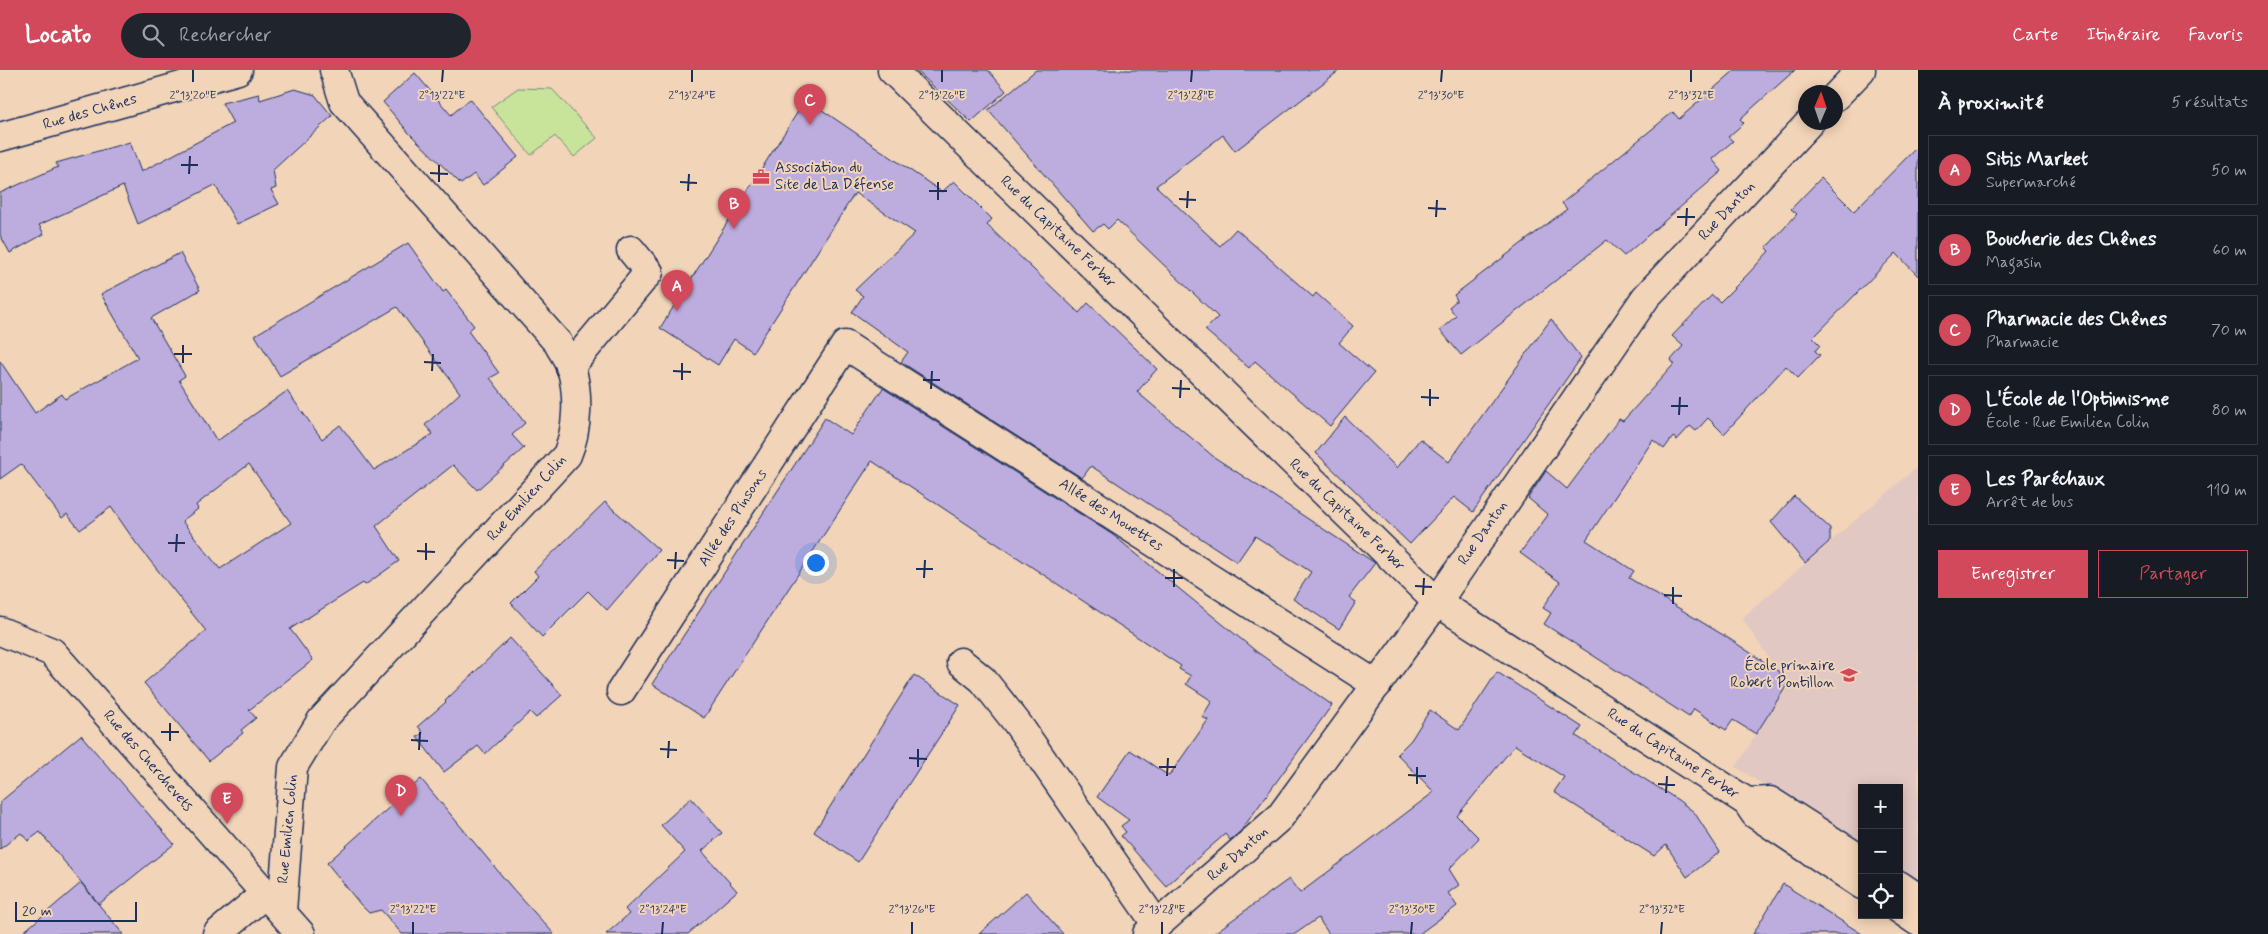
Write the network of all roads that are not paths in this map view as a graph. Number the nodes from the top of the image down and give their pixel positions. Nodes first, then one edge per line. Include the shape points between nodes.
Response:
1 (238, 70) edge
2 (334, 70) edge
3 (892, 70) edge
4 (1861, 70) edge
5 (1843, 89) edge
6 (1803, 130) edge
7 (0, 138) edge
8 (631, 250) dead end
9 (845, 345) joint
10 (570, 367) junction
11 (1437, 602) junction
12 (0, 631) edge
13 (961, 662) dead end
14 (1377, 685) junction
15 (621, 691) dead end
16 (1747, 802) junction
17 (1858, 857) edge
18 (1858, 882) edge
19 (1903, 888) edge
20 (1918, 898) edge
21 (274, 902) junction
22 (1903, 912) edge
23 (1918, 922) edge
24 (1152, 930) edge
25 (217, 934) edge
26 (301, 934) edge

1 - 7 street, Rue des Chênes
2 - 10 street, Rue Emilien Colin via 344,102 558,343
3 - 11 street, Rue du Capitaine Ferber
4 - 5 street
6 - 11 street, Rue Danton via 1646,297
8 - 10 street via 649,272
9 - 14 street, Allée des Mouettes
9 - 15 street, Allée des Pinsons
10 - 21 street, Rue Emilien Colin via 576,401 573,442 567,455 321,722 293,767
11 - 14 street, Rue Danton
11 - 16 street, Rue du Capitaine Ferber
12 - 21 street, Rue des Cherchevets via 52,652
13 - 24 street via 983,680 1017,723
14 - 24 street, Rue Danton via 1280,817
16 - 17 street via 1770,801
16 - 18 street, Rue du Capitaine Ferber via 1754,814
19 - 20 street
21 - 25 street
21 - 26 street, Rue des Cherchevets
22 - 23 street

